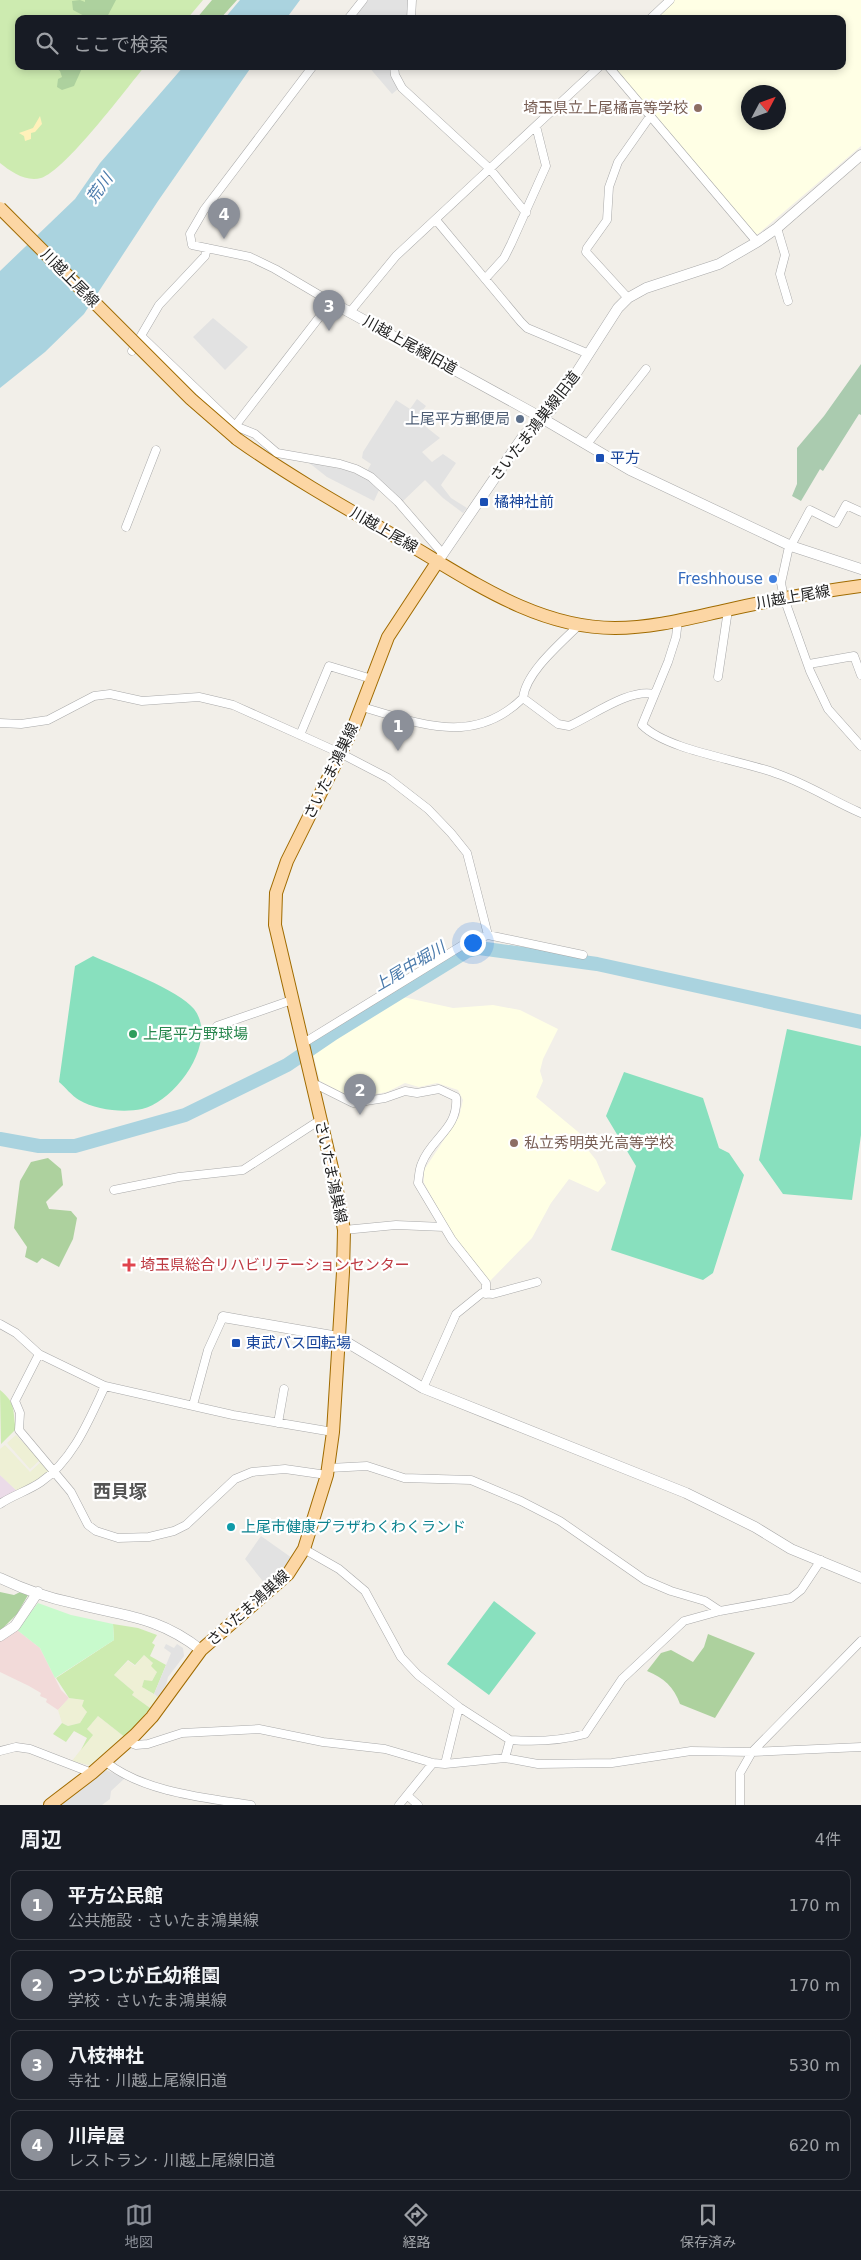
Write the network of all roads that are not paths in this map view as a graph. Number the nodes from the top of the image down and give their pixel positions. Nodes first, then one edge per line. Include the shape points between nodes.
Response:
1 (363, 0) edge
2 (412, 0) edge
3 (670, 0) edge
4 (351, 15) edge
5 (412, 15) edge
6 (654, 15) edge
7 (310, 70) edge
8 (394, 70) edge
9 (596, 70) edge
10 (612, 70) edge
11 (651, 115) junction
12 (536, 126) junction
13 (861, 155) edge
14 (490, 169) junction
15 (0, 208) edge
16 (526, 213) junction
17 (436, 220) junction
18 (777, 228) junction
19 (757, 242) junction
20 (207, 248) junction
21 (485, 279) junction
22 (628, 298) junction
23 (788, 301) dead end
24 (331, 302) junction
25 (350, 312) junction
26 (142, 337) junction
27 (132, 351) dead end
28 (589, 354) junction
29 (646, 369) dead end
30 (542, 418) junction
31 (234, 426) junction
32 (587, 444) junction
33 (156, 450) dead end
34 (861, 512) edge
35 (126, 527) dead end
36 (790, 546) junction
37 (440, 557) junction
38 (861, 569) edge
39 (861, 586) edge
40 (784, 598) junction
41 (728, 610) junction
42 (678, 620) junction
43 (578, 625) junction
44 (810, 664) junction
45 (861, 675) edge
46 (718, 677) dead end
47 (372, 679) junction
48 (654, 694) junction
49 (523, 698) junction
50 (362, 707) junction
51 (0, 723) edge
52 (300, 735) junction
53 (861, 746) edge
54 (340, 752) junction
55 (861, 813) edge
56 (488, 935) junction
57 (583, 955) dead end
58 (292, 1000) junction
59 (217, 1026) dead end
60 (304, 1050) junction
61 (311, 1082) junction
62 (320, 1120) junction
63 (114, 1190) dead end
64 (444, 1227) junction
65 (344, 1230) junction
66 (538, 1282) dead end
67 (486, 1294) junction
68 (223, 1317) joint
69 (0, 1324) edge
70 (338, 1337) junction
71 (39, 1354) junction
72 (105, 1386) junction
73 (423, 1388) junction
74 (284, 1389) dead end
75 (193, 1405) junction
76 (278, 1423) junction
77 (333, 1432) junction
78 (328, 1471) junction
79 (54, 1472) junction
80 (0, 1504) edge
81 (304, 1549) junction
82 (821, 1560) junction
83 (0, 1578) edge
84 (861, 1578) edge
85 (38, 1592) junction
86 (720, 1611) junction
87 (0, 1636) edge
88 (861, 1641) edge
89 (200, 1650) junction
90 (459, 1708) junction
91 (510, 1740) junction
92 (128, 1742) junction
93 (861, 1747) edge
94 (0, 1751) edge
95 (752, 1752) junction
96 (506, 1758) junction
97 (106, 1762) junction
98 (432, 1763) junction
99 (445, 1764) junction
100 (92, 1773) junction
101 (408, 1796) junction
102 (200, 1801) edge
103 (50, 1805) edge
104 (251, 1805) edge
105 (400, 1805) edge
106 (418, 1805) edge
107 (740, 1805) edge

1 - 4 street
2 - 5 street
3 - 6 street
7 - 20 street, 川越上尾線旧道 via 195,222 190,234 192,245
8 - 14 street via 402,88
9 - 12 street
10 - 11 street
11 - 19 street
11 - 22 street via 618,162 609,187 607,220 586,252
12 - 14 street
12 - 16 street via 546,166
13 - 18 street, さいたま鴻巣線旧道
14 - 16 street
14 - 17 street
15 - 37 main road, 川越上尾線, bridge via 181,390 237,439 298,480
16 - 21 street via 504,258
17 - 21 street
17 - 25 street via 396,256
18 - 19 street, さいたま鴻巣線旧道
18 - 23 street via 785,255 780,274
19 - 22 street, さいたま鴻巣線旧道 via 719,264 662,282
20 - 24 street, 川越上尾線旧道 via 250,257
20 - 26 street via 205,256 159,305
21 - 28 street via 527,328
22 - 28 street, さいたま鴻巣線旧道 via 611,317
24 - 25 street, 川越上尾線旧道
24 - 31 street
25 - 30 street, 川越上尾線旧道
26 - 27 street
26 - 31 street
28 - 30 street, さいたま鴻巣線旧道 via 552,409
29 - 32 street
30 - 32 street, 川越上尾線旧道
30 - 37 street, さいたま鴻巣線旧道 via 524,435
31 - 37 street via 255,434 277,453 330,462 363,472 398,502
32 - 36 street, 川越上尾線旧道 via 638,474
33 - 35 street
34 - 36 street via 846,505 836,522 810,510
36 - 38 street
36 - 40 street via 781,583
37 - 43 main road, 川越上尾線 via 506,600 554,620
37 - 47 main road, さいたま鴻巣線 via 396,622
39 - 40 main road, 川越上尾線
40 - 41 main road, 川越上尾線
40 - 44 street
41 - 42 main road, 川越上尾線
41 - 46 street
42 - 43 main road, 川越上尾線 via 631,628
42 - 48 street via 676,637
43 - 49 street via 531,677
44 - 45 street via 854,656
44 - 53 street via 810,671 828,709
47 - 50 main road, さいたま鴻巣線
47 - 52 street via 329,666
48 - 49 street via 647,692 628,696 568,726 558,724
48 - 55 street via 642,726 660,738 777,774
49 - 50 street via 498,719 452,728 429,726
50 - 54 main road, さいたま鴻巣線
51 - 52 street via 48,720 94,696 110,694 142,700 200,697 232,705
52 - 54 street
54 - 56 street via 388,778 428,809 468,853
54 - 58 main road, さいたま鴻巣線 via 287,861 276,893 275,925
56 - 57 street
56 - 60 street via 466,943
58 - 59 street
58 - 60 main road, さいたま鴻巣線
60 - 61 main road, さいたま鴻巣線
61 - 62 main road, さいたま鴻巣線
61 - 64 street via 353,1103 386,1098 405,1091 417,1093 439,1089 456,1098 457,1111 422,1162 418,1183
62 - 63 street via 243,1170 179,1177
62 - 65 main road, さいたま鴻巣線
64 - 65 street via 396,1225
64 - 67 street via 486,1283
65 - 70 main road, さいたま鴻巣線
66 - 67 street
67 - 73 street via 456,1314
68 - 70 street
68 - 75 street via 208,1350
69 - 71 street via 16,1333
70 - 73 street
70 - 77 main road, さいたま鴻巣線
71 - 72 street
71 - 79 street via 15,1401 20,1413 21,1434
72 - 75 street
72 - 79 street via 84,1430
73 - 82 street via 686,1493 791,1549
74 - 76 street
75 - 76 street
76 - 77 street
77 - 78 main road, さいたま鴻巣線
78 - 79 street via 285,1469 252,1472 235,1479 186,1525 174,1531 149,1537 118,1538 88,1525 71,1492
78 - 81 main road, さいたま鴻巣線
78 - 86 street via 367,1466 404,1478 471,1480 560,1521 645,1580 705,1601
79 - 80 street via 32,1488
81 - 89 main road, さいたま鴻巣線 via 294,1567 276,1586
81 - 90 street via 354,1580 374,1604 402,1657 418,1675
82 - 84 street
82 - 86 street via 795,1596 781,1602
83 - 85 street
85 - 87 street via 16,1626
85 - 89 street via 70,1603 150,1620 176,1632
86 - 91 street via 684,1622 622,1679 585,1734 534,1742
88 - 95 street
89 - 92 main road, さいたま鴻巣線 via 152,1717
90 - 91 street
90 - 99 street
91 - 96 street
92 - 97 main road, さいたま鴻巣線
92 - 98 street via 136,1746 191,1732 259,1730 385,1749
93 - 95 street
94 - 100 street via 16,1747 30,1749
95 - 96 street via 691,1751 612,1763 538,1764
95 - 107 street via 740,1773
96 - 99 street
97 - 100 main road, さいたま鴻巣線
97 - 102 street via 146,1783
98 - 99 street
98 - 101 street
100 - 103 main road, さいたま鴻巣線
101 - 105 street
101 - 106 street
102 - 104 street

